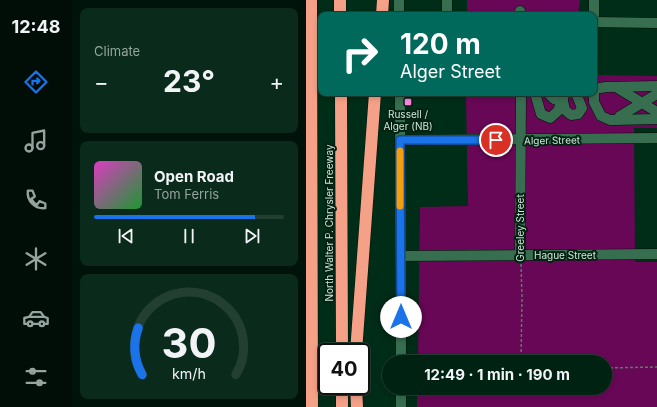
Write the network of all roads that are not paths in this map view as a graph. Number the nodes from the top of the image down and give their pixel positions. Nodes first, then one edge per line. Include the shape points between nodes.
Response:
1 (311, 0) edge
2 (340, 0) edge
3 (383, 0) edge
4 (399, 0) edge
5 (447, 0) edge
6 (594, 0) edge
7 (340, 12) edge
8 (382, 12) edge
9 (399, 12) edge
10 (447, 12) edge
11 (594, 12) edge
12 (597, 22) edge
13 (657, 23) edge
14 (657, 86) edge
15 (616, 87) junction
16 (597, 88) edge
17 (657, 94) edge
18 (341, 96) edge
19 (375, 96) edge
20 (400, 96) edge
21 (521, 96) edge
22 (536, 96) edge
23 (551, 96) edge
24 (577, 96) edge
25 (594, 96) edge
26 (564, 97) edge
27 (642, 102) junction
28 (657, 112) edge
29 (657, 119) edge
30 (617, 120) junction
31 (657, 138) edge
32 (400, 140) junction
33 (520, 140) junction
34 (657, 254) edge
35 (520, 255) junction
36 (401, 256) junction
37 (306, 282) edge
38 (313, 309) junction
39 (342, 343) edge
40 (357, 343) edge
41 (401, 355) edge
42 (342, 395) edge
43 (356, 395) edge
44 (401, 395) edge
45 (312, 407) edge
46 (342, 407) edge
47 (357, 407) edge
48 (401, 407) edge

1 - 38 highway
2 - 7 highway
3 - 8 highway
4 - 9 street
5 - 10 street
6 - 11 street
12 - 13 street
14 - 15 street
15 - 16 street
15 - 27 street
17 - 27 street
18 - 39 highway, North Walter P. Chrysler Freeway
19 - 40 highway
20 - 32 street
21 - 33 street, Greeley Street
22 - 26 street via 541,114 550,118 558,111
23 - 26 street via 554,99
24 - 26 street via 582,108 578,114 571,115 565,110
25 - 30 street via 601,116
27 - 28 street
27 - 30 street
29 - 30 street
31 - 33 street, Alger Street
32 - 33 street, Alger Street
32 - 36 street
33 - 35 street, Greeley Street
34 - 35 street, Hague Street
35 - 36 street, Hague Street
36 - 41 street
37 - 38 highway
38 - 45 highway
42 - 46 highway
43 - 47 highway
44 - 48 street

